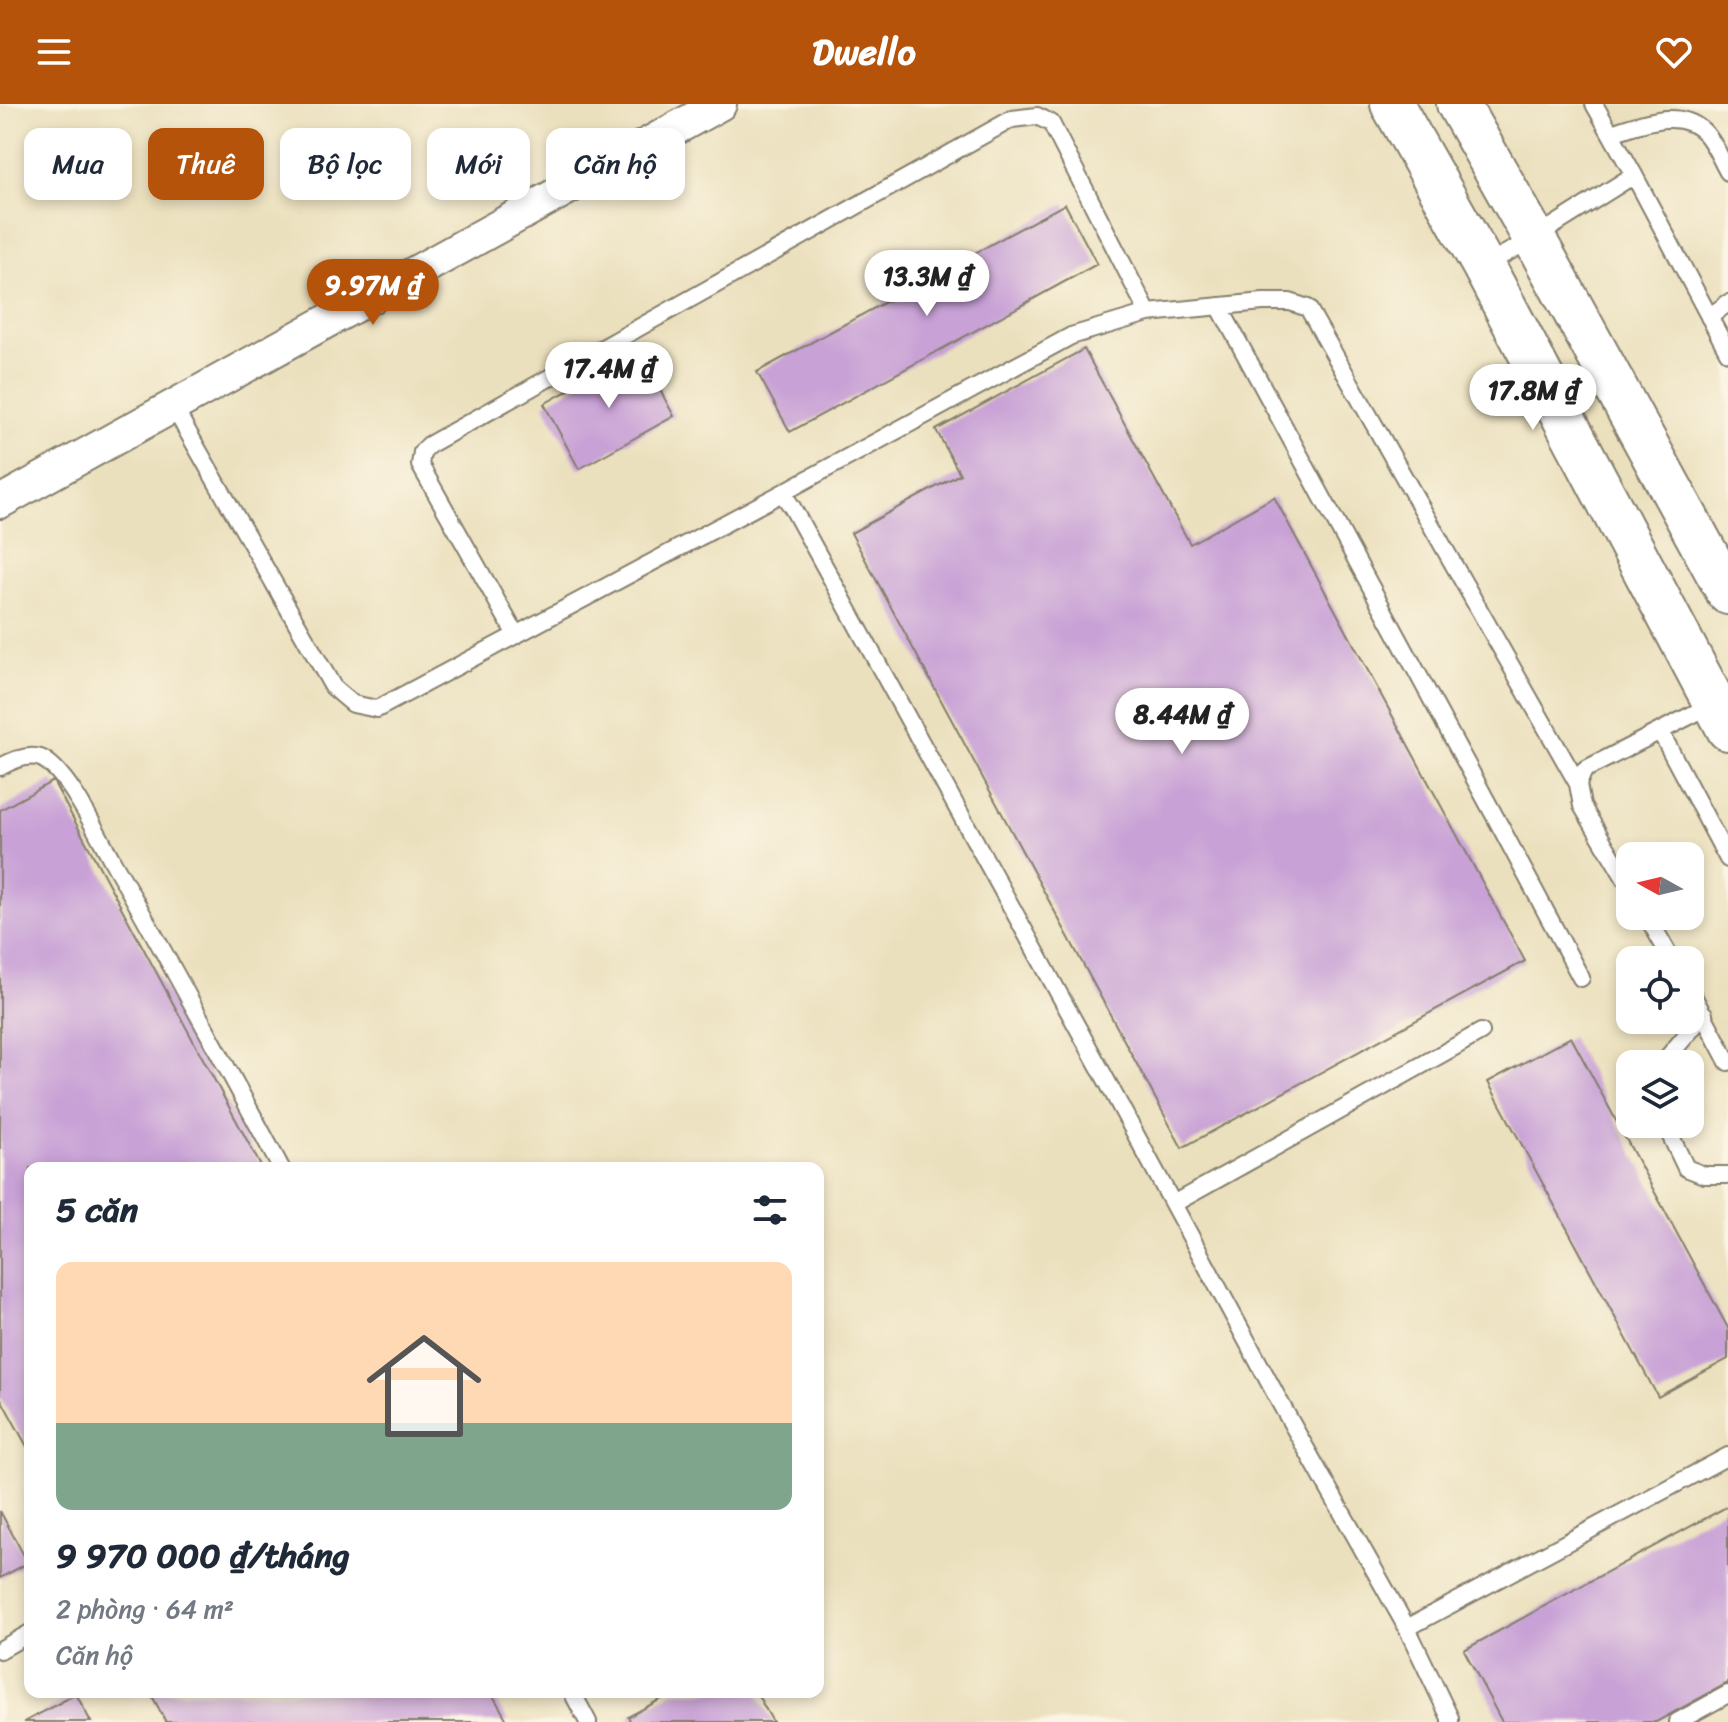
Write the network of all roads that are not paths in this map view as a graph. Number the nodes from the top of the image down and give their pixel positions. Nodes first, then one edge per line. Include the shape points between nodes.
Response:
1 (720, 104) edge
2 (1392, 104) edge
3 (1458, 104) edge
4 (1594, 104) edge
5 (1611, 133) junction
6 (1728, 172) edge
7 (1634, 175) junction
8 (1534, 238) junction
9 (1483, 265) junction
10 (1728, 303) edge
11 (1219, 306) junction
12 (1148, 313) junction
13 (1709, 317) junction
14 (1728, 352) edge
15 (173, 406) junction
16 (782, 493) junction
17 (0, 502) edge
18 (1728, 593) edge
19 (516, 635) junction
20 (1723, 710) edge
21 (1660, 731) junction
22 (0, 767) edge
23 (1578, 784) junction
24 (1728, 859) edge
25 (1616, 863) edge
26 (1581, 978) dead end
27 (1704, 1014) edge
28 (1481, 1032) dead end
29 (1687, 1034) edge
30 (1674, 1050) edge
31 (1728, 1062) edge
32 (1672, 1138) edge
33 (278, 1162) edge
34 (1728, 1175) edge
35 (1173, 1204) junction
36 (1728, 1456) edge
37 (1407, 1628) junction
38 (24, 1636) edge
39 (0, 1650) edge
40 (1728, 1694) edge
41 (575, 1698) edge
42 (588, 1722) edge
43 (1450, 1722) edge
44 (1677, 1722) edge

1 - 15 street
2 - 9 street
3 - 8 street
4 - 5 lane
5 - 6 lane via 1649,121 1692,122 1708,135
5 - 7 lane
7 - 8 lane
7 - 13 lane
8 - 9 lane
8 - 18 street
9 - 20 street
10 - 13 lane
11 - 12 lane
11 - 23 lane via 1290,302 1308,308
11 - 26 lane
12 - 16 lane via 1071,336
12 - 19 lane via 1051,123 1037,116 1012,119 422,452 420,465
13 - 14 lane
15 - 17 street
15 - 19 lane via 333,687 353,704 377,709
16 - 19 lane
16 - 35 lane
20 - 21 lane
21 - 23 lane via 1584,770
21 - 24 lane
22 - 33 lane via 30,756 45,759 69,785
23 - 25 lane via 1582,806
27 - 31 lane
28 - 35 lane
29 - 30 lane
32 - 34 lane via 1686,1168
35 - 37 lane
36 - 37 lane
37 - 43 lane
38 - 39 lane
40 - 44 lane
41 - 42 lane

